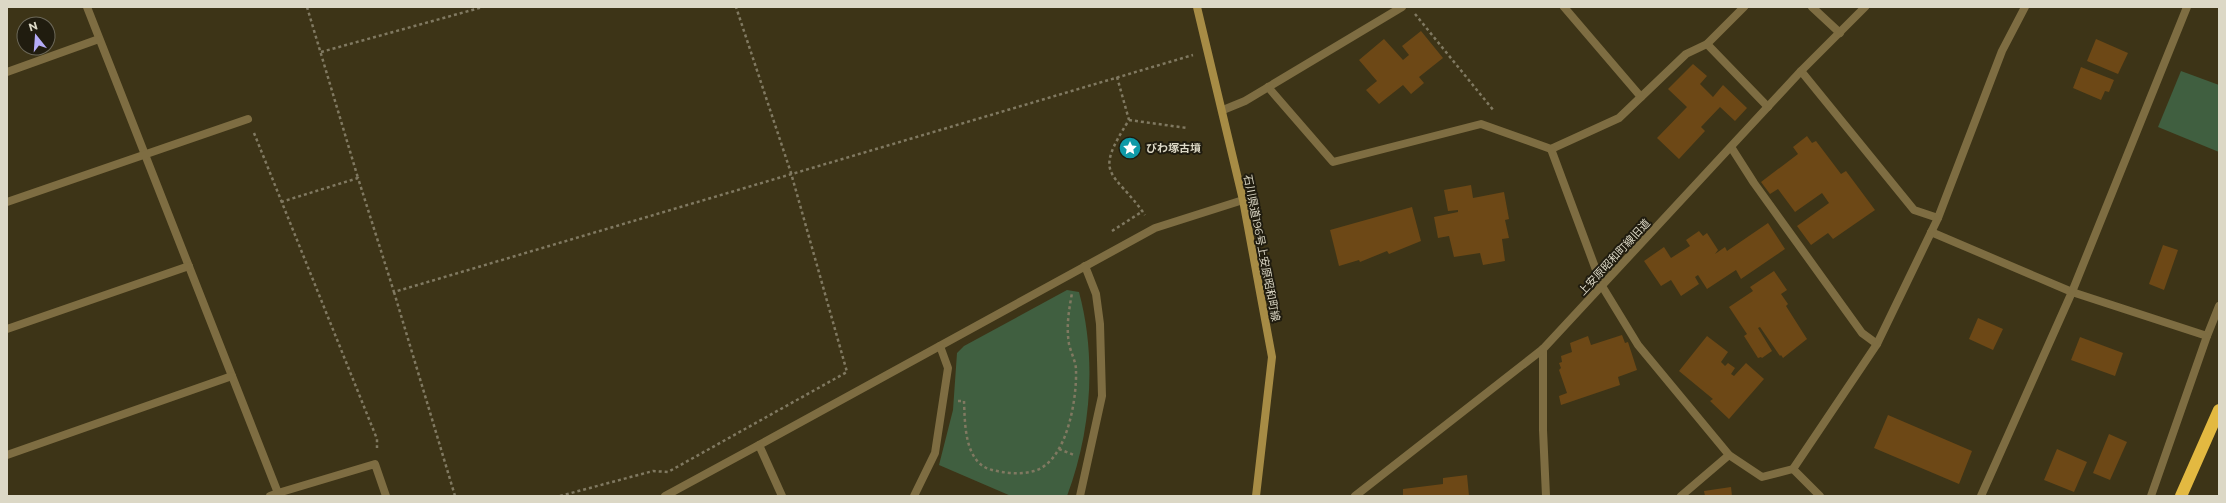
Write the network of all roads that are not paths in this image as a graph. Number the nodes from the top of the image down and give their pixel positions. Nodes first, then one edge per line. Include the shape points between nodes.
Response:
1 (87, 7) edge
2 (1197, 7) edge
3 (1402, 7) edge
4 (1564, 7) edge
5 (1744, 7) edge
6 (1812, 7) edge
7 (1866, 7) edge
8 (2026, 7) edge
9 (2187, 7) edge
10 (1840, 32) junction
11 (99, 39) junction
12 (1707, 44) junction
13 (1801, 71) junction
14 (7, 72) edge
15 (1268, 87) junction
16 (1641, 97) junction
17 (1768, 107) junction
18 (1223, 110) junction
19 (248, 119) road end
20 (1731, 147) junction
21 (1551, 150) junction
22 (144, 155) junction
23 (1243, 200) junction
24 (7, 202) edge
25 (1938, 218) junction
26 (1932, 232) junction
27 (189, 266) junction
28 (1085, 266) junction
29 (1602, 286) junction
30 (2072, 292) junction
31 (2219, 306) edge
32 (7, 329) edge
33 (2207, 336) junction
34 (1877, 344) junction
35 (940, 346) junction
36 (1544, 349) junction
37 (232, 376) junction
38 (2219, 410) edge
39 (759, 445) junction
40 (7, 455) edge
41 (1729, 455) junction
42 (1793, 469) junction
43 (278, 493) junction
44 (270, 496) edge
45 (386, 496) edge
46 (666, 496) edge
47 (782, 496) edge
48 (914, 496) edge
49 (1080, 496) edge
50 (1256, 496) edge
51 (1355, 496) edge
52 (1546, 496) edge
53 (1681, 496) edge
54 (1820, 496) edge
55 (1981, 496) edge
56 (2151, 496) edge
57 (2181, 496) edge

1 - 11 street
2 - 18 main road, 石川県道196号上安原昭和町線
3 - 15 street
4 - 16 street
5 - 12 street
6 - 10 street
7 - 10 street, 上安原昭和町線旧道
8 - 25 street via 2002,51
9 - 30 street
10 - 13 street, 上安原昭和町線旧道
11 - 14 street
11 - 22 street
12 - 16 street via 1686,54
12 - 17 street
13 - 17 street, 上安原昭和町線旧道
13 - 25 street via 1914,210
15 - 18 street
15 - 21 street via 1333,162 1481,124
16 - 21 street via 1619,118
17 - 20 street, 上安原昭和町線旧道
18 - 23 main road, 石川県道196号上安原昭和町線
19 - 22 street
20 - 29 street, 上安原昭和町線旧道
20 - 34 street via 1754,183 1862,332
21 - 29 street
22 - 24 street
22 - 27 street
23 - 28 street via 1155,228
23 - 50 main road, 石川県道196号上安原昭和町線 via 1272,357
25 - 26 street
26 - 30 street
26 - 34 street
27 - 32 street
27 - 37 street
28 - 35 street
28 - 49 street via 1096,294 1100,324 1102,396
29 - 36 street, 上安原昭和町線旧道
29 - 41 street via 1638,345
30 - 33 street
30 - 55 street
31 - 33 street
33 - 56 street
34 - 42 street
35 - 39 street
35 - 48 street via 948,368 941,399 935,453
36 - 51 street, 上安原昭和町線旧道
36 - 52 street via 1543,430
37 - 40 street
37 - 43 street
38 - 57 highway
39 - 46 street
39 - 47 street
41 - 42 street via 1762,478
41 - 53 street
42 - 54 street
43 - 44 street
43 - 45 street via 375,464

